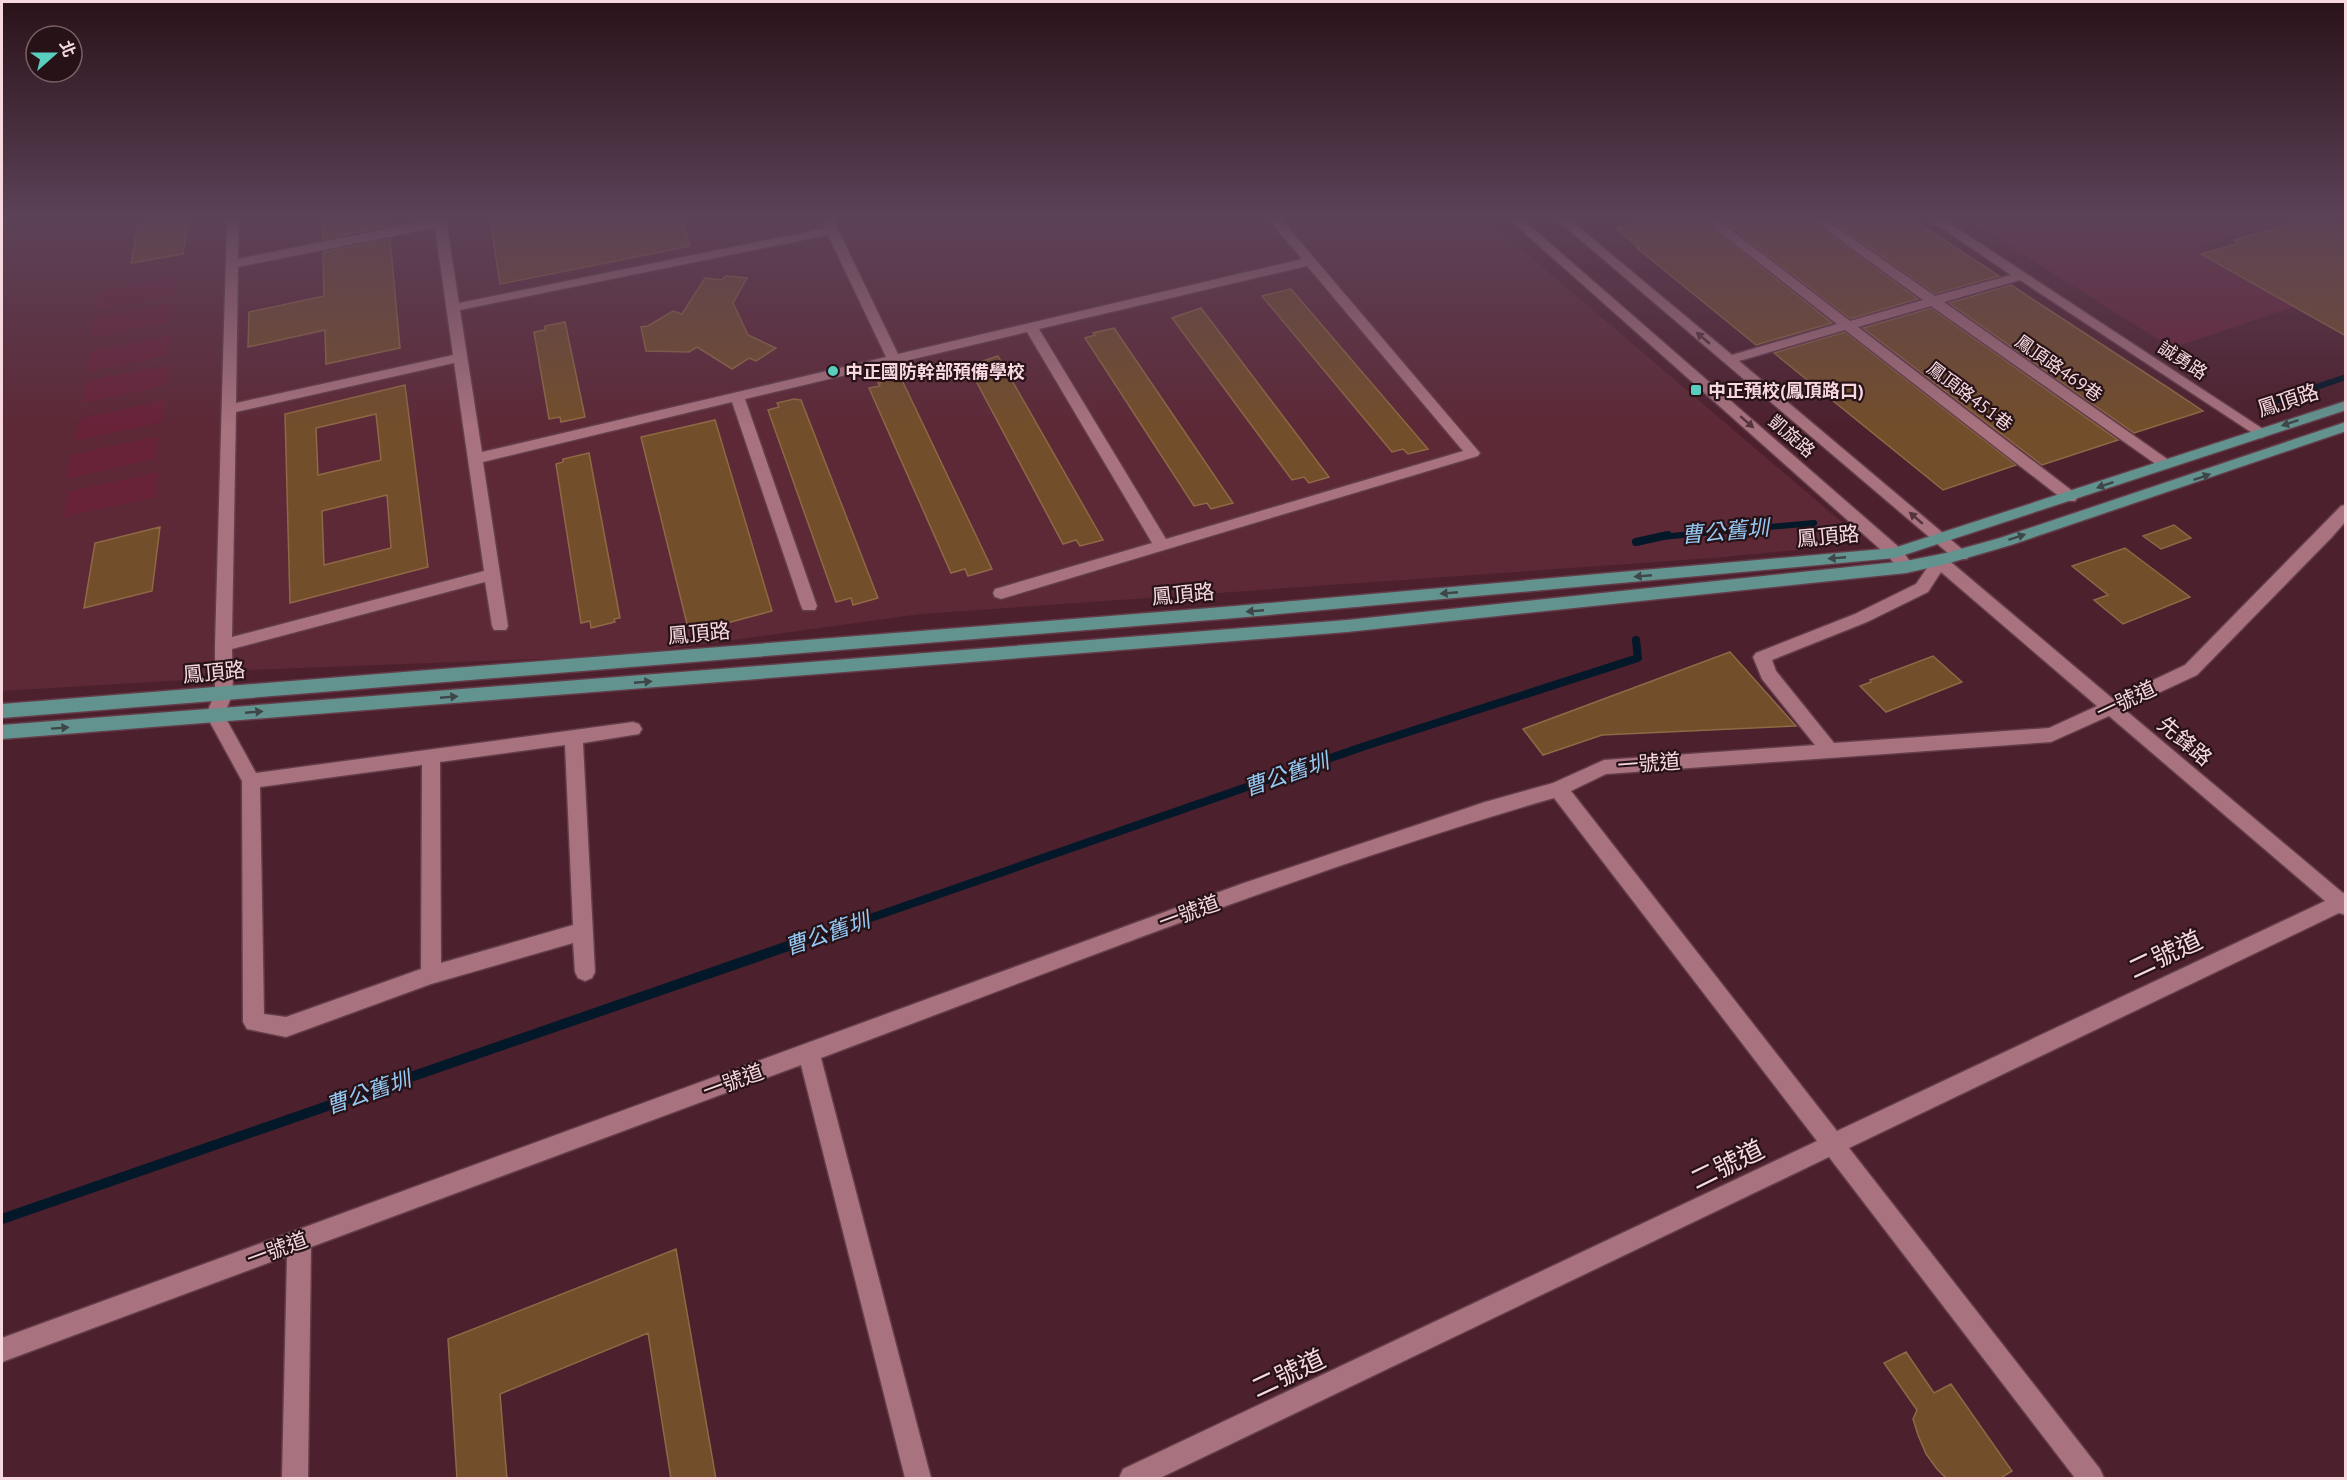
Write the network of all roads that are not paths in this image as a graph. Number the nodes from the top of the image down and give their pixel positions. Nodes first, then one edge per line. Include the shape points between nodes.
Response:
1 (232, 288) edge
2 (450, 288) edge
3 (542, 288) edge
4 (860, 288) edge
5 (1196, 288) edge
6 (1333, 288) edge
7 (1594, 288) edge
8 (1645, 288) edge
9 (1797, 288) edge
10 (1914, 288) edge
11 (1978, 288) edge
12 (2039, 288) edge
13 (1932, 301) junction
14 (453, 308) junction
15 (1846, 326) junction
16 (1031, 327) junction
17 (459, 358) junction
18 (894, 360) junction
19 (1728, 360) junction
20 (737, 397) junction
21 (2346, 405) edge
22 (229, 409) junction
23 (2346, 426) edge
24 (2262, 433) junction
25 (474, 459) junction
26 (2165, 464) junction
27 (2070, 497) junction
28 (2346, 510) edge
29 (1940, 538) junction
30 (1162, 546) junction
31 (1895, 553) junction
32 (1961, 555) junction
33 (1940, 562) junction
34 (1906, 567) junction
35 (492, 575) junction
36 (1002, 593) dead end
37 (809, 606) dead end
38 (500, 626) dead end
39 (223, 645) junction
40 (224, 693) junction
41 (2111, 708) junction
42 (2, 711) edge
43 (215, 715) junction
44 (633, 729) dead end
45 (2, 732) edge
46 (574, 737) junction
47 (1829, 750) junction
48 (431, 756) junction
49 (251, 780) junction
50 (1558, 789) junction
51 (2344, 903) edge
52 (583, 931) junction
53 (585, 972) dead end
54 (431, 975) junction
55 (809, 1053) junction
56 (1833, 1144) junction
57 (298, 1241) junction
58 (2, 1350) edge
59 (295, 1479) edge
60 (918, 1479) edge
61 (1132, 1479) edge
62 (2091, 1479) edge

1 - 22 street
2 - 14 street
3 - 14 street
4 - 18 street
5 - 16 street
6 - 30 street via 1473,453
7 -> 31 street, 凱旋路
19 -> 8 street, 凱旋路
9 - 15 street, 鳳頂路451巷
10 - 13 street, 鳳頂路469巷
11 - 13 street
12 - 24 street, 誠勇路
13 - 15 street
13 - 26 street, 鳳頂路469巷
14 - 17 street
15 - 19 street
15 - 27 street, 鳳頂路451巷
16 - 18 street
16 - 30 street
17 - 22 street
17 - 25 street
18 - 20 street
29 -> 19 street, 凱旋路
20 - 25 street
20 - 37 street
21 -> 24 main road, 鳳頂路
22 - 39 street
32 -> 23 main road, 鳳頂路
24 - 26 main road, 鳳頂路
25 - 35 street
26 -> 27 main road, 鳳頂路
27 - 29 main road, 鳳頂路
28 - 41 street, 一號道 via 2191,670
29 - 31 main road, 鳳頂路
29 - 32 street, 凱旋路
30 - 36 street
31 - 34 street, 凱旋路
31 -> 40 main road, 鳳頂路 via 1235,612
32 - 33 main road, 鳳頂路
33 - 34 main road, 鳳頂路
33 - 41 street, 先鋒路
33 - 47 street via 1922,588 1861,618 1762,657 1768,674
43 -> 34 main road, 鳳頂路 via 1347,626
35 - 38 street
35 - 39 street
39 - 40 street
40 - 42 main road, 鳳頂路
40 - 43 street
41 - 47 street, 一號道 via 2051,735
41 - 51 street, 先鋒路
45 -> 43 main road, 鳳頂路
43 - 49 street
44 - 46 street
46 - 48 street
46 - 52 street
47 - 50 street, 一號道 via 1604,766
48 - 49 street
48 - 54 street
49 - 54 street via 254,1022 286,1027
50 - 55 street, 一號道 via 1248,890
50 - 56 street
51 - 56 street, 二號道
52 - 53 street
52 - 54 street
55 - 57 street, 一號道
55 - 60 street
56 - 61 street, 二號道
56 - 62 street
57 - 58 street, 一號道
57 - 59 street

